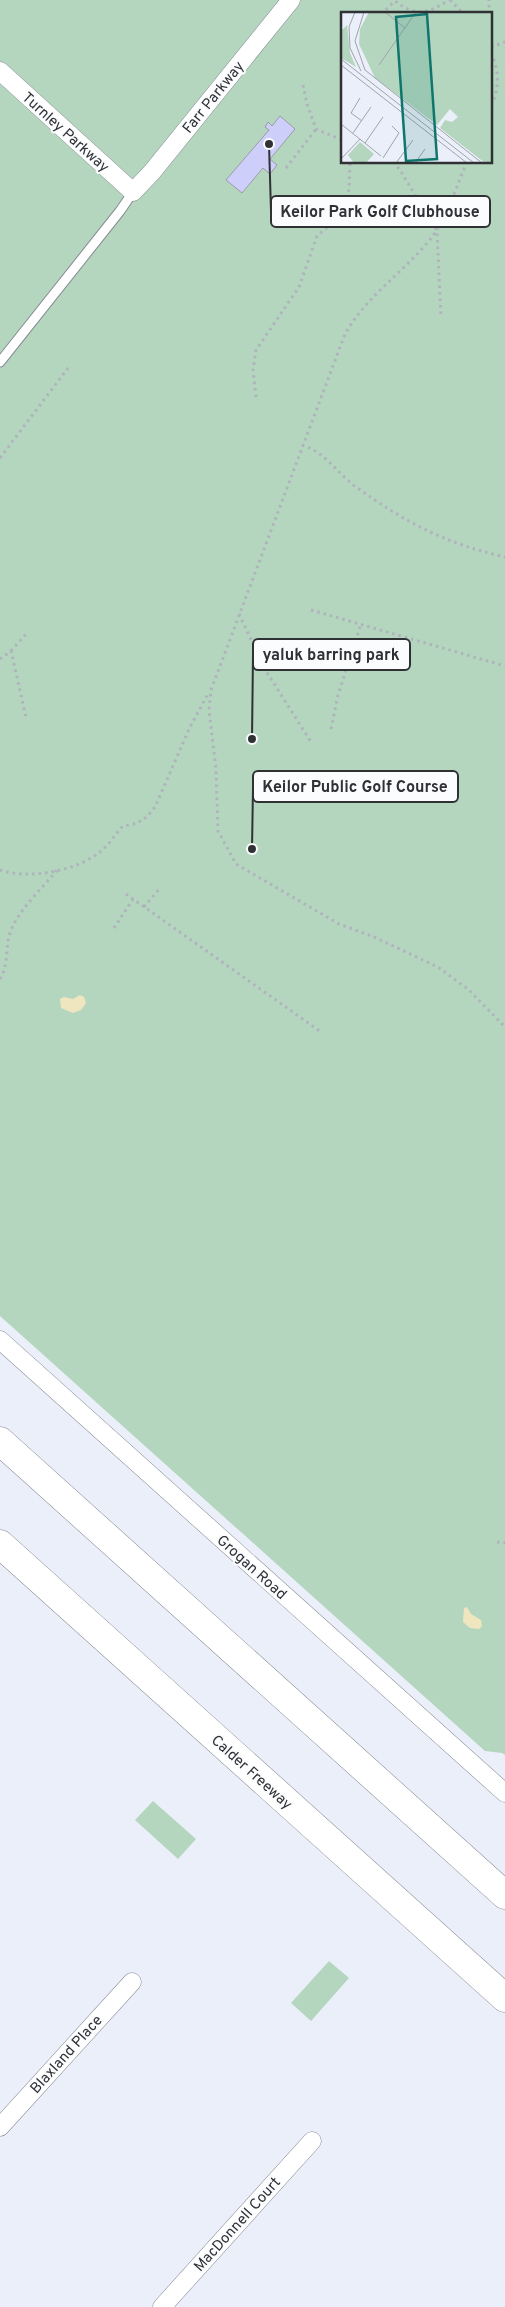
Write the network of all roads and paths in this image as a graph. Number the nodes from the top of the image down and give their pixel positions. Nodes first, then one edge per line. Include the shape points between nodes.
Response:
1 (292, 0) edge
2 (450, 0) edge
3 (382, 12) edge
4 (421, 12) edge
5 (421, 12) edge
6 (462, 12) edge
7 (505, 42) edge
8 (492, 46) edge
9 (492, 57) edge
10 (0, 71) edge
11 (303, 85) dead end
12 (492, 103) edge
13 (316, 128) junction
14 (341, 139) edge
15 (350, 164) edge
16 (395, 164) edge
17 (466, 164) edge
18 (286, 168) dead end
19 (133, 192) junction
20 (437, 231) junction
21 (441, 318) dead end
22 (0, 362) edge
23 (68, 368) dead end
24 (256, 397) dead end
25 (302, 444) junction
26 (0, 458) edge
27 (505, 557) edge
28 (311, 610) dead end
29 (239, 614) junction
30 (361, 624) junction
31 (26, 634) dead end
32 (11, 652) junction
33 (0, 659) edge
34 (505, 666) edge
35 (211, 690) junction
36 (26, 717) dead end
37 (331, 729) dead end
38 (311, 742) dead end
39 (0, 870) edge
40 (58, 870) junction
41 (160, 888) dead end
42 (126, 894) dead end
43 (133, 900) junction
44 (144, 907) junction
45 (114, 928) dead end
46 (0, 979) edge
47 (505, 1027) edge
48 (321, 1032) dead end
49 (0, 1340) edge
50 (0, 1440) edge
51 (497, 1542) dead end
52 (505, 1543) edge
53 (0, 1544) edge
54 (505, 1793) edge
55 (505, 1895) edge
56 (132, 1982) dead end
57 (505, 1998) edge
58 (0, 2127) edge
59 (312, 2141) dead end
60 (162, 2307) edge

1 - 19 street, Farr Parkway
2 - 5 path
2 - 6 path
3 - 4 path via 395,1 406,10
7 - 8 path
9 - 12 path via 498,81
10 - 19 street, Turnley Parkway
11 - 13 path
13 - 14 path
13 - 18 path
15 - 24 path via 344,210 317,236 299,287 256,350 253,360
16 - 20 path
17 - 20 path
19 - 22 lane
20 - 21 path
20 - 25 path via 402,271 355,316
23 - 26 path
25 - 27 path via 316,449 356,486 417,526 446,540
25 - 29 path
28 - 30 path
29 - 35 path
29 - 38 path via 266,671
30 - 34 path
30 - 37 path via 338,695
31 - 32 path
32 - 33 path
32 - 36 path
35 - 40 path via 146,819 136,825 123,826 102,851 83,864
35 - 47 path via 209,710 216,769 218,831 236,864 339,924 438,967 470,990
39 - 40 path via 32,873
40 - 46 path via 11,931 8,957
41 - 44 path
42 - 43 path
43 - 44 path
43 - 45 path
44 - 48 path
49 - 54 street, Grogan Road
50 - 55 highway
51 - 52 path
53 - 57 highway, Calder Freeway
56 - 58 street, Blaxland Place
59 - 60 street, MacDonnell Court

